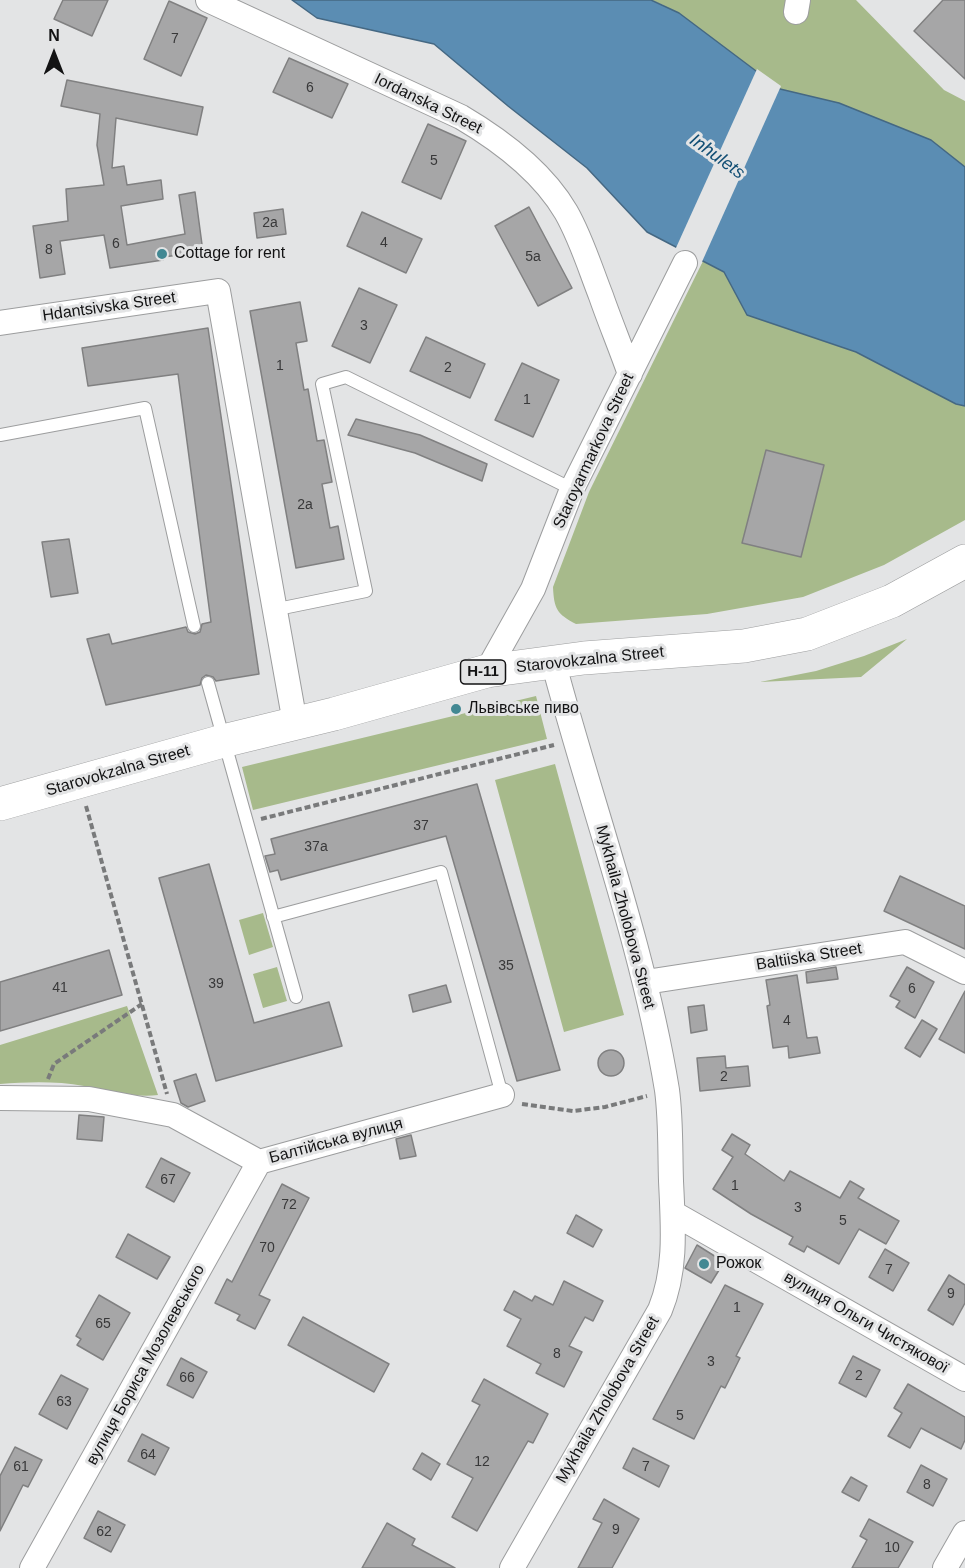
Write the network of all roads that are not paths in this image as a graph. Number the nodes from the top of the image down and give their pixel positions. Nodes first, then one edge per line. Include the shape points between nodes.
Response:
1 (208, 0) edge
2 (685, 263) dead end
3 (0, 323) edge
4 (630, 374) junction
5 (0, 435) edge
6 (572, 489) junction
7 (965, 561) edge
8 (273, 610) junction
9 (194, 626) dead end
10 (553, 661) junction
11 (487, 671) junction
12 (208, 683) dead end
13 (294, 723) junction
14 (223, 741) junction
15 (0, 804) edge
16 (273, 917) junction
17 (965, 972) edge
18 (646, 982) junction
19 (296, 997) dead end
20 (502, 1095) joint
21 (0, 1098) edge
22 (259, 1162) junction
23 (673, 1213) junction
24 (965, 1379) edge
25 (965, 1533) edge
26 (32, 1568) edge
27 (512, 1568) edge
28 (945, 1568) edge

1 - 4 street, Iordanska Street via 461,117 490,134 522,162 565,211 581,243
2 - 4 street, Staroyarmarkova Street
3 - 8 street, Hdantsivska Street via 218,291
4 - 6 street, Staroyarmarkova Street
5 - 9 lane via 145,408
6 - 8 lane via 346,377 322,384 366,591
6 - 11 street, Staroyarmarkova Street via 533,589
7 - 10 main road, Starovokzalna Street / Н-11 via 892,602 807,634 744,646
8 - 13 street
10 - 11 main road, Starovokzalna Street / Н-11
10 - 18 street, Mykhaila Zholobova Street
11 - 13 main road, Starovokzalna Street / Н-11
12 - 14 lane
13 - 14 main road, Starovokzalna Street / Н-11
14 - 15 main road, Starovokzalna Street / Н-11
14 - 16 lane
16 - 19 lane
16 - 20 lane via 441,872
17 - 18 street, Baltiiska Street via 905,942
18 - 23 street, Mykhaila Zholobova Street via 667,1092
20 - 22 street, Балтійська вулиця
21 - 22 street, Балтійська вулиця via 88,1099 173,1115
22 - 26 street, вулиця Бориса Мозолевського
23 - 24 street, вулиця Ольги Чистякової
23 - 27 street, Mykhaila Zholobova Street via 671,1275 660,1310
25 - 28 street

